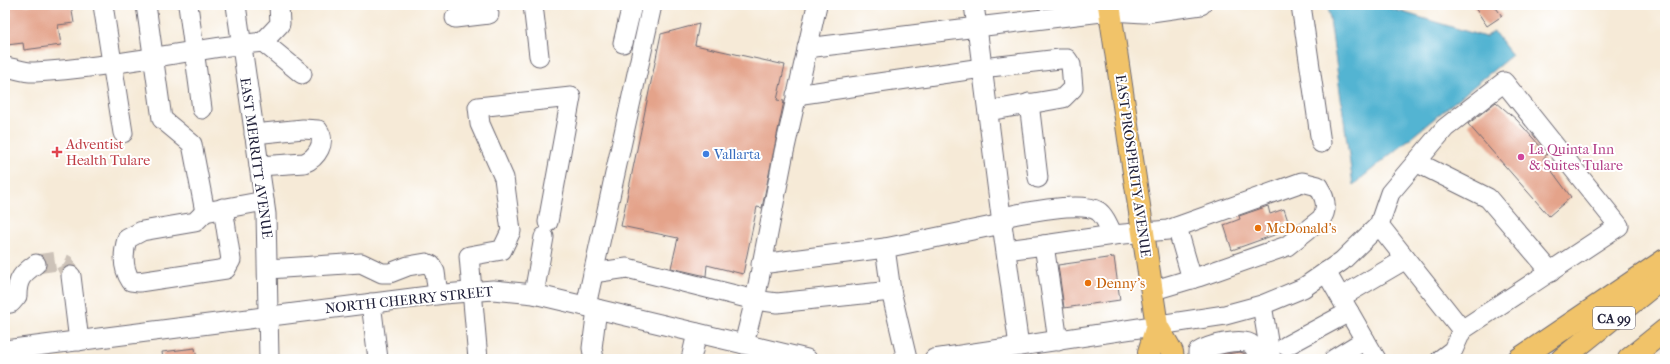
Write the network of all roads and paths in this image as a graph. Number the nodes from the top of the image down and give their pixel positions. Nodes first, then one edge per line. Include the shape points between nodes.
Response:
1 (103, 5) edge
2 (146, 5) edge
3 (188, 5) edge
4 (236, 5) edge
5 (279, 5) edge
6 (533, 5) edge
7 (632, 5) edge
8 (652, 5) edge
9 (818, 5) edge
10 (974, 5) edge
11 (1201, 5) edge
12 (1300, 5) edge
13 (1109, 8) edge
14 (977, 27) junction
15 (263, 42) junction
16 (623, 43) dead end
17 (240, 44) junction
18 (807, 48) junction
19 (194, 51) junction
20 (539, 56) dead end
21 (153, 57) junction
22 (112, 64) junction
23 (5, 67) edge
24 (982, 68) junction
25 (302, 74) dead end
26 (796, 95) junction
27 (1029, 104) junction
28 (202, 109) dead end
29 (988, 111) junction
30 (123, 133) dead end
31 (254, 134) junction
32 (1321, 143) dead end
33 (1416, 162) junction
34 (259, 166) junction
35 (1038, 178) dead end
36 (264, 201) junction
37 (214, 210) junction
38 (1002, 224) junction
39 (1379, 226) junction
40 (1177, 227) junction
41 (1142, 232) junction
42 (1113, 235) junction
43 (1044, 245) junction
44 (885, 248) junction
45 (1006, 250) junction
46 (1406, 259) junction
47 (1665, 260) edge
48 (36, 264) tunnel mouth
49 (761, 264) junction
50 (268, 269) junction
51 (1326, 272) junction
52 (1551, 272) junction
53 (593, 273) junction
54 (71, 276) tunnel mouth
55 (1665, 276) edge
56 (1192, 279) junction
57 (891, 290) junction
58 (1151, 290) junction
59 (473, 291) junction
60 (438, 294) junction
61 (534, 294) junction
62 (754, 300) junction
63 (371, 303) junction
64 (5, 304) edge
65 (1262, 305) junction
66 (1345, 305) junction
67 (591, 308) junction
68 (268, 316) junction
69 (1157, 326) junction
70 (1462, 330) junction
71 (1665, 330) edge
72 (697, 333) junction
73 (1365, 340) junction
74 (79, 341) junction
75 (1058, 341) junction
76 (744, 344) junction
77 (1019, 346) junction
78 (1286, 346) dead end
79 (1039, 351) edge
80 (9, 353) edge
81 (799, 358) edge
82 (1337, 358) edge
83 (269, 359) edge
84 (378, 359) edge
85 (478, 359) edge
86 (594, 359) edge
87 (691, 359) edge
88 (907, 359) edge
89 (937, 359) edge
90 (1150, 359) edge
91 (1173, 359) edge
92 (1198, 359) edge
93 (1258, 359) edge
94 (1271, 359) edge
95 (1376, 359) edge
96 (1441, 359) edge
97 (1519, 359) edge
98 (1562, 359) edge
99 (1629, 359) edge

1 - 22 street
2 - 21 street
3 - 19 street
4 - 17 street, EAST MERRITT AVENUE
5 - 15 street via 280,24
6 - 20 street
7 - 16 street
8 - 53 street
9 - 18 street
10 - 14 street
11 - 13 street via 1144,13
12 - 32 street
13 - 14 street
13 - 41 main road, EAST PROSPERITY AVENUE
14 - 18 street
14 - 24 street
15 - 17 street
15 - 25 street
17 - 19 street
17 - 31 street, EAST MERRITT AVENUE
18 - 26 street
19 - 21 street
19 - 28 street
21 - 22 street
21 - 37 street via 162,119 192,144
22 - 23 street via 33,73
22 - 30 street
24 - 26 street
24 - 27 street via 1067,59 1071,65 1073,88 1068,94 1063,98
24 - 29 street
26 - 49 street
27 - 29 street
27 - 35 street
29 - 38 street
31 - 34 street, EAST MERRITT AVENUE
31 - 34 street via 303,129 318,130 322,135 322,144 311,160 304,163
33 - 39 street via 1390,193
33 - 52 street via 1488,198
33 - 52 street via 1444,128 1504,82 1619,226
34 - 36 street, EAST MERRITT AVENUE
36 - 37 street
36 - 50 street, EAST MERRITT AVENUE
37 - 37 street via 195,222 142,231 127,239 124,252 126,273 131,281 226,269 231,260
38 - 42 street via 1008,216 1028,212 1087,207 1101,214
38 - 44 street
38 - 45 street
39 - 46 street
39 - 51 street via 1342,261
40 - 41 street
40 - 56 street
40 - 56 street via 1302,182 1318,186 1324,197 1325,213 1321,219 1287,246
41 - 42 street
41 - 58 main road, EAST PROSPERITY AVENUE
42 - 43 street
43 - 45 street
43 - 75 street
44 - 49 street
44 - 57 street
45 - 77 street
46 - 66 street
46 - 70 street
47 - 97 main road
48 - 64 street via 17,284 17,296 11,303
49 - 62 street
50 - 60 street via 361,263 382,272 390,272 426,263 431,265 434,272
50 - 68 street, EAST MERRITT AVENUE
51 - 65 street via 1302,288
51 - 66 street
52 - 70 street
53 - 62 street via 627,268
53 - 67 street
54 - 74 street
55 - 98 main road, CA 99
56 - 58 street
57 - 62 street via 777,303
57 - 88 street
58 - 69 main road, EAST PROSPERITY AVENUE
59 - 60 street, NORTH CHERRY STREET
59 - 61 street, NORTH CHERRY STREET
59 - 61 street via 469,256 502,250 511,231 504,178 480,124 478,107 571,97
59 - 85 street
60 - 63 street, NORTH CHERRY STREET
61 - 67 street, NORTH CHERRY STREET
62 - 76 street
63 - 68 street, NORTH CHERRY STREET
63 - 84 street
65 - 69 street via 1225,315
65 - 94 street
66 - 73 street
66 - 78 street
67 - 72 street, NORTH CHERRY STREET
67 - 86 street
68 - 74 street, NORTH CHERRY STREET
68 - 83 street, EAST MERRITT AVENUE
69 - 75 street
69 - 90 main road, EAST PROSPERITY AVENUE via 1149,352
69 - 91 main road, EAST PROSPERITY AVENUE via 1172,352
70 - 96 street via 1453,350
71 - 99 main road, CA 99
72 - 76 street, NORTH CHERRY STREET
72 - 87 street
73 - 82 street
73 - 95 street
74 - 80 street, NORTH CHERRY STREET
75 - 79 street
76 - 81 street, NORTH CHERRY STREET
77 - 79 street
77 - 89 street
92 - 93 street via 1198,352 1204,348 1246,341 1252,345

